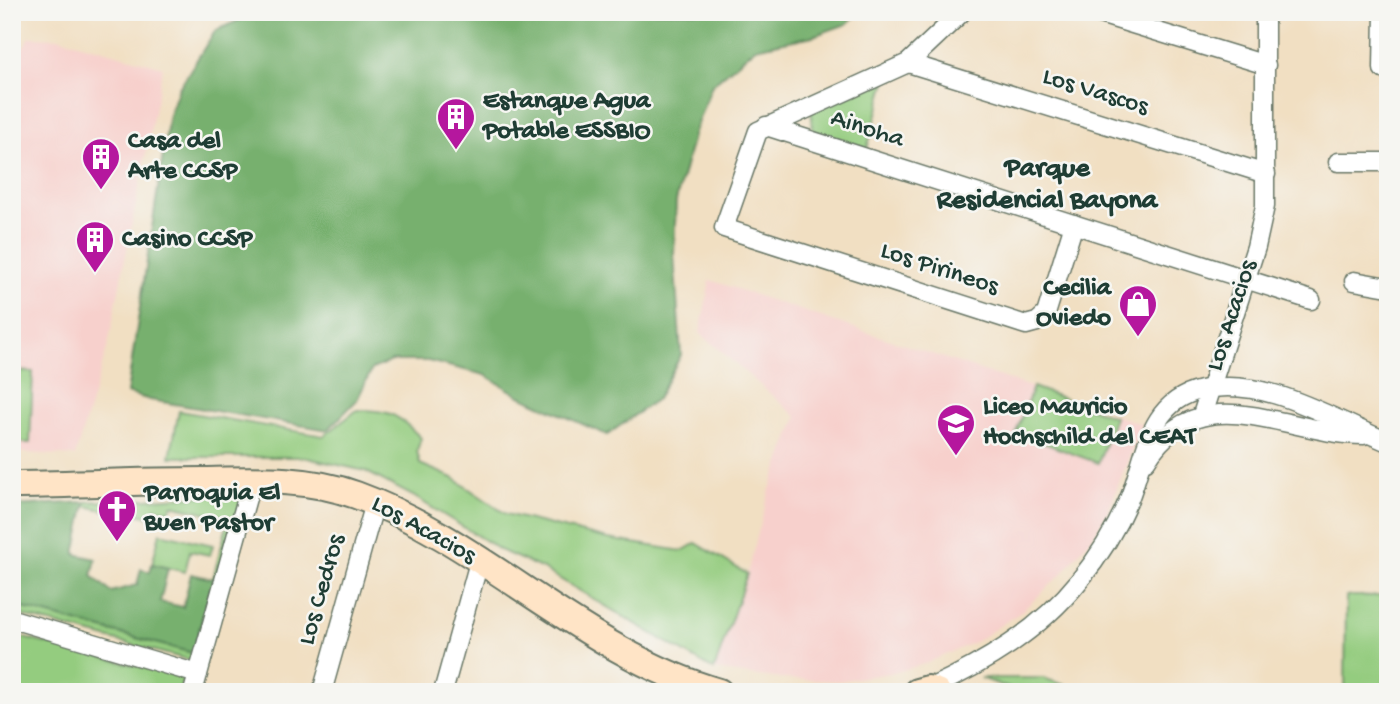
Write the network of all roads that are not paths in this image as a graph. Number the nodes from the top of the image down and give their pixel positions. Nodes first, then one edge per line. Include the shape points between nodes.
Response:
1 (962, 12) edge
2 (1093, 12) edge
3 (1265, 12) edge
4 (1384, 12) edge
5 (1386, 38) edge
6 (908, 63) junction
7 (1266, 65) junction
8 (1383, 69) dead end
9 (766, 126) junction
10 (1338, 162) dead end
11 (1388, 162) edge
12 (1266, 174) junction
13 (1074, 224) junction
14 (1246, 279) junction
15 (1354, 281) dead end
16 (1388, 287) edge
17 (1311, 300) dead end
18 (1210, 389) junction
19 (1281, 398) junction
20 (1202, 415) junction
21 (1277, 421) junction
22 (1370, 435) junction
23 (1388, 442) edge
24 (1138, 474) junction
25 (252, 480) junction
26 (12, 485) edge
27 (375, 503) junction
28 (480, 562) junction
29 (12, 619) edge
30 (195, 683) edge
31 (446, 691) edge
32 (928, 691) edge
33 (322, 692) edge
34 (719, 692) edge

1 - 6 street
2 - 7 street
3 - 7 street, Los Acacios
4 - 5 street
5 - 8 street
6 - 9 street
6 - 12 street, Los Vascos
7 - 12 street, Los Acacios
9 - 13 street, Ainoha
9 - 13 street, Los Pirineos via 752,141 724,228 1026,325 1046,314
10 - 11 street
12 - 14 street, Los Acacios via 1262,225
13 - 14 street, Ainoha
14 - 17 street, Ainoha
14 - 18 street, Los Acacios
15 - 16 street
18 - 19 street via 1248,389
18 - 20 street
18 - 24 street, Los Acacios via 1184,396 1159,417
19 - 21 street
19 - 22 street via 1324,412
20 - 21 street
20 - 24 street via 1168,432
21 - 22 street
22 - 23 street
24 - 32 street, Los Acacios via 1110,536 1060,602 1029,631 986,660
25 - 26 main road, Los Acacios
25 - 27 main road, Los Acacios via 307,483
25 - 30 street
27 - 28 main road, Los Acacios
27 - 33 street, Los Cedros
28 - 31 street
28 - 34 main road, Los Acacios via 631,655
29 - 30 street

